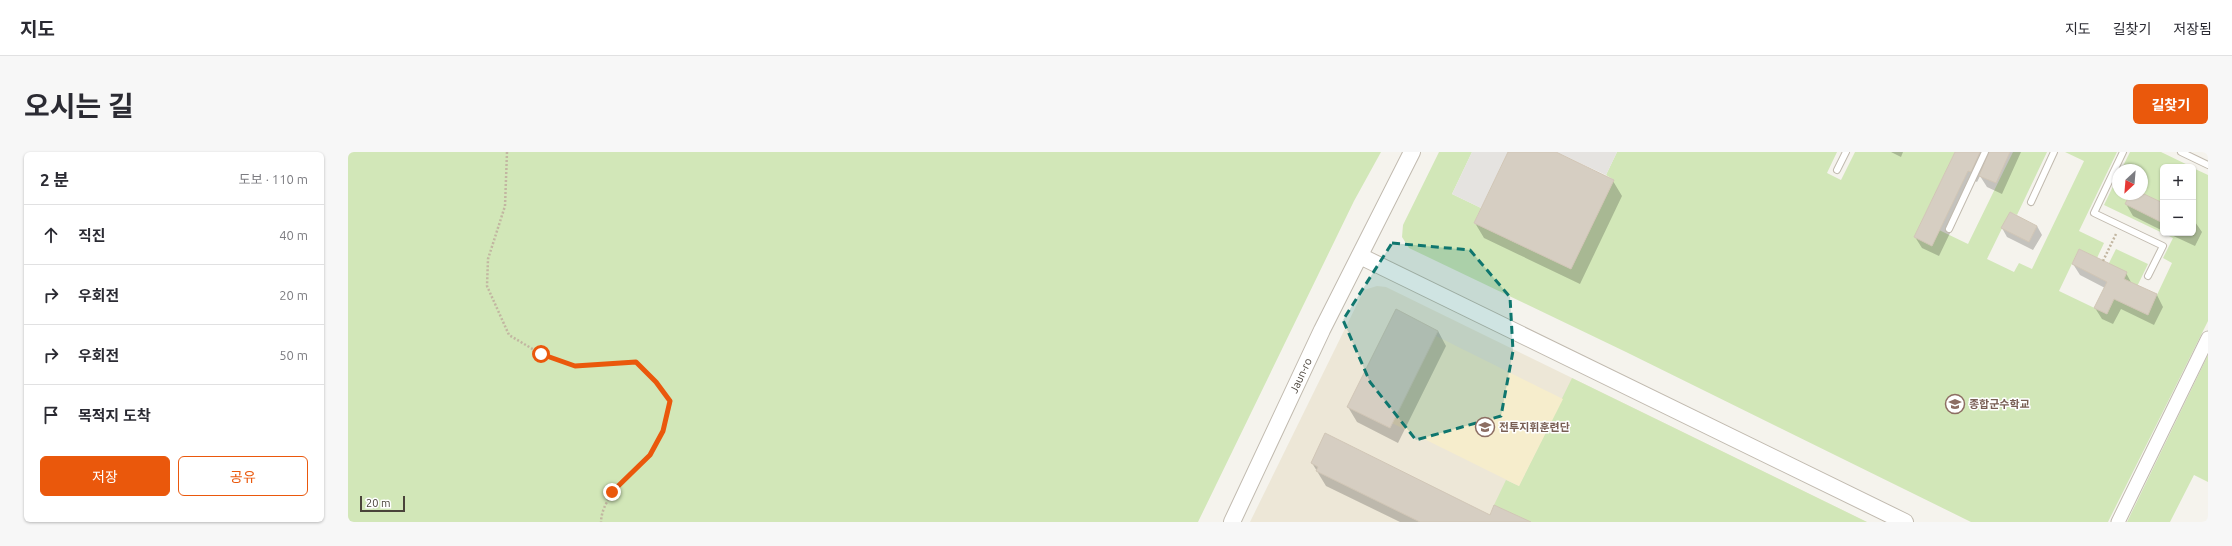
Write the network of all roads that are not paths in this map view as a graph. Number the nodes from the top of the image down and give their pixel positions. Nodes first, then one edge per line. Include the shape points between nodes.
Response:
1 (1412, 152) edge
2 (1846, 152) edge
3 (1985, 152) edge
4 (2054, 152) edge
5 (2123, 152) edge
6 (2181, 152) edge
7 (2208, 165) edge
8 (1838, 170) dead end
9 (2031, 202) dead end
10 (1949, 229) dead end
11 (1360, 256) junction
12 (2148, 276) dead end
13 (2208, 338) edge
14 (1232, 522) edge
15 (1905, 522) edge
16 (2118, 522) edge

1 - 11 street, Jaun-ro
2 - 8 lane
3 - 10 lane
4 - 9 lane
5 - 12 lane via 2094,213 2162,246
6 - 7 lane
11 - 14 street, Jaun-ro
11 - 15 street
13 - 16 street

